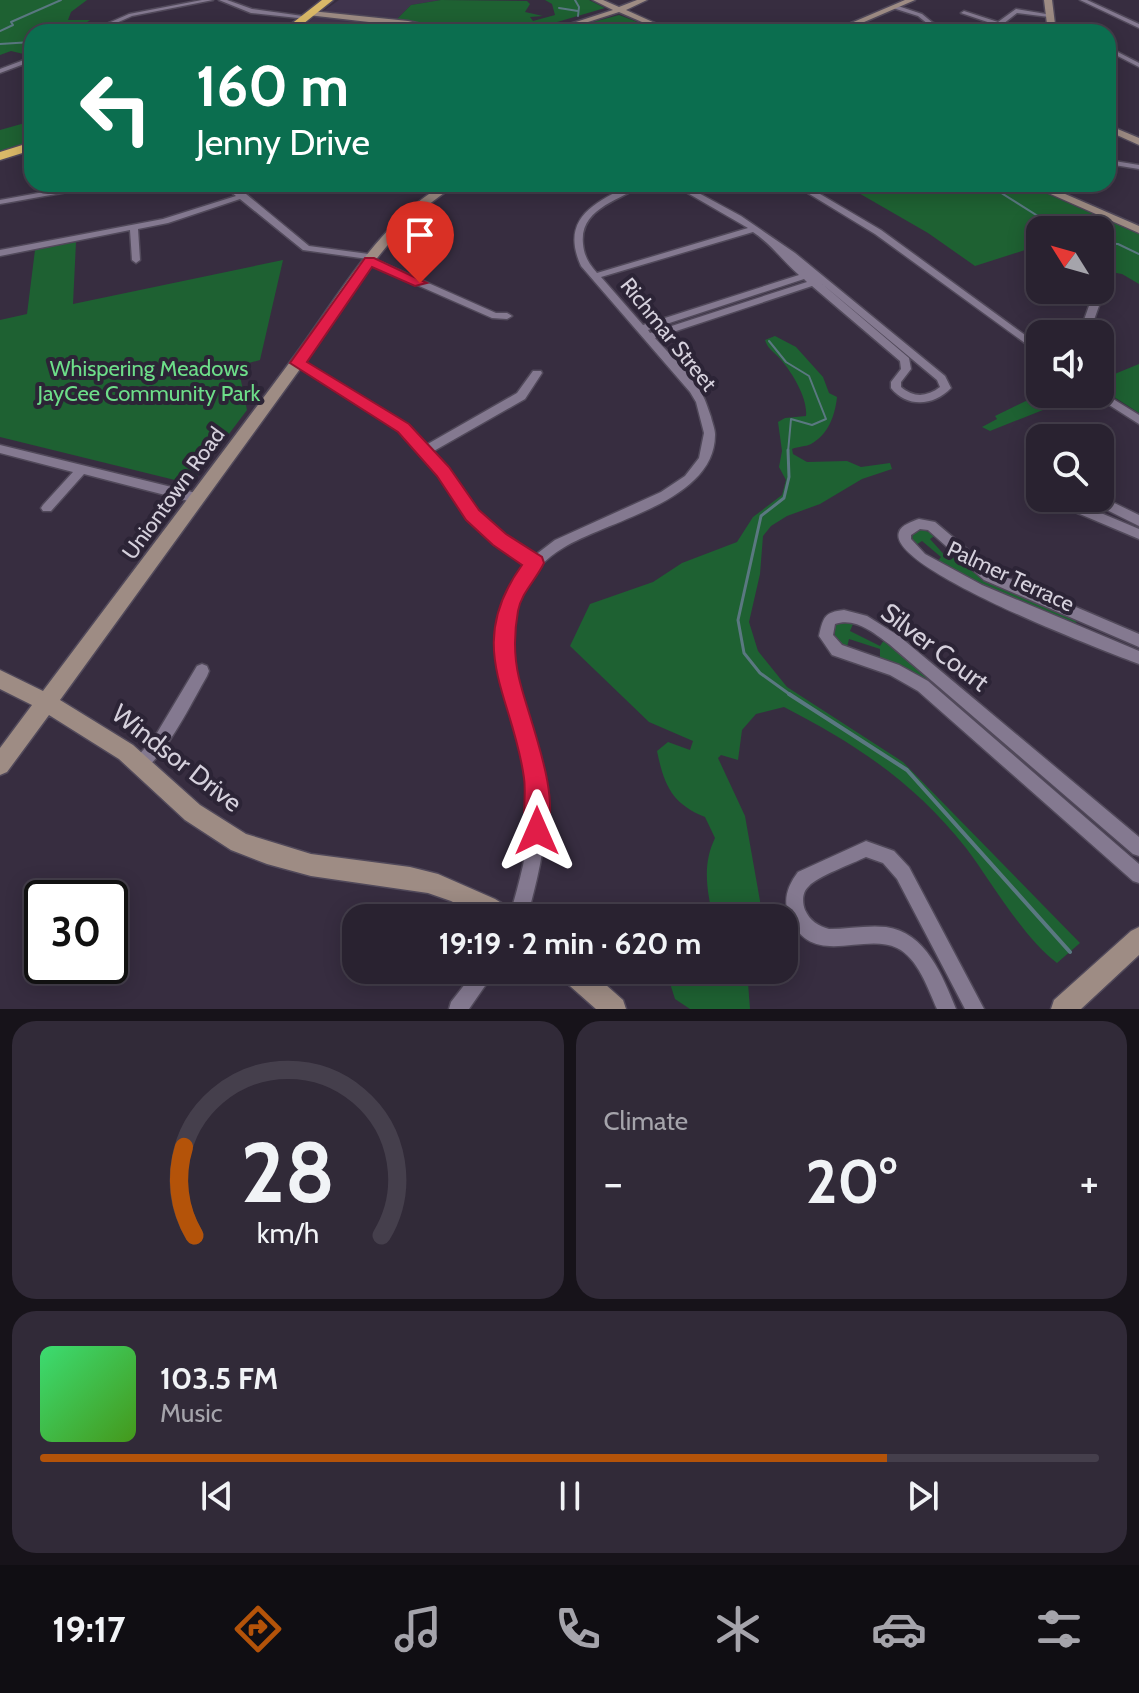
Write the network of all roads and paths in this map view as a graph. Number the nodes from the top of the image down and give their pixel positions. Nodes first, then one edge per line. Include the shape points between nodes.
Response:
1 (149, 0) edge
2 (210, 0) edge
3 (328, 0) edge
4 (597, 0) edge
5 (643, 0) edge
6 (911, 0) edge
7 (1048, 0) edge
8 (1083, 0) edge
9 (224, 2) edge
10 (634, 4) junction
11 (895, 7) junction
12 (158, 10) junction
13 (618, 10) junction
14 (964, 13) dead end
15 (1129, 13) dead end
16 (309, 15) junction
17 (1049, 15) junction
18 (1116, 15) junction
19 (640, 19) junction
20 (1000, 23) joint
21 (108, 24) edge
22 (297, 24) edge
23 (395, 24) edge
24 (413, 24) edge
25 (565, 24) edge
26 (574, 24) edge
27 (652, 24) edge
28 (854, 24) edge
29 (931, 24) edge
30 (1051, 24) edge
31 (1139, 26) edge
32 (1116, 53) edge
33 (24, 62) edge
34 (1137, 63) edge
35 (0, 71) edge
36 (1116, 132) edge
37 (1139, 142) edge
38 (24, 148) edge
39 (0, 156) edge
40 (1116, 163) edge
41 (1139, 167) edge
42 (56, 192) edge
43 (237, 192) edge
44 (425, 192) edge
45 (624, 192) edge
46 (690, 192) edge
47 (810, 192) edge
48 (1051, 192) edge
49 (243, 196) junction
50 (0, 202) edge
51 (134, 227) junction
52 (755, 229) junction
53 (1139, 230) edge
54 (0, 253) edge
55 (373, 256) junction
56 (136, 260) dead end
57 (595, 276) junction
58 (814, 278) junction
59 (507, 316) dead end
60 (645, 333) junction
61 (1026, 341) edge
62 (298, 363) junction
63 (537, 373) dead end
64 (1114, 405) edge
65 (1139, 420) edge
66 (0, 449) edge
67 (425, 451) junction
68 (81, 470) junction
69 (196, 498) junction
70 (47, 508) dead end
71 (1114, 508) edge
72 (1086, 512) edge
73 (1139, 521) edge
74 (1139, 534) edge
75 (535, 563) junction
76 (1139, 641) edge
77 (1139, 658) edge
78 (202, 671) dead end
79 (0, 679) edge
80 (46, 703) junction
81 (140, 764) junction
82 (0, 765) edge
83 (1139, 848) edge
84 (1139, 875) edge
85 (475, 904) edge
86 (521, 904) edge
87 (1139, 939) edge
88 (477, 984) edge
89 (586, 984) edge
90 (458, 1009) edge
91 (614, 1009) edge
92 (947, 1009) edge
93 (975, 1009) edge
94 (1063, 1009) edge

1 - 12 street
2 - 12 street
3 - 16 highway
4 - 13 main road
5 - 10 main road
6 - 11 main road
7 - 17 main road
8 - 18 street
9 - 16 street via 251,11
10 - 13 main road
10 - 19 main road
11 - 28 main road
11 - 29 street
12 - 21 street
13 - 19 main road
13 - 25 main road
13 - 26 main road
14 - 20 street
15 - 18 street
16 - 22 highway
16 - 23 main road
16 - 24 main road
17 - 20 street via 1016,11
17 - 30 main road
18 - 31 street
19 - 27 main road
32 - 34 street
33 - 35 street
36 - 37 main road
38 - 39 highway
40 - 41 street
42 - 50 street
43 - 49 street
44 - 55 main road, Uniontown Road
45 - 57 street, Richmar Street via 595,206 576,234 578,252
46 - 52 street
47 - 61 street via 878,232
48 - 53 main road
49 - 51 street
49 - 55 street via 306,248
51 - 54 street
51 - 56 street
52 - 57 street
52 - 58 street
55 - 59 street via 495,316
55 - 62 main road, Uniontown Road
57 - 60 street, Richmar Street
58 - 58 street via 905,360 896,388 904,396 926,399 946,388 941,378
58 - 60 street
60 - 75 street, Richmar Street via 703,405 709,426 704,457 674,493 568,538
62 - 67 street via 404,428
62 - 69 main road, Uniontown Road
63 - 67 street via 521,396
64 - 65 street
66 - 68 street
67 - 75 street via 473,515
68 - 69 street
68 - 70 street
69 - 80 main road, Uniontown Road
71 - 73 street
72 - 74 street
75 - 86 street, Richmar Street via 508,608 504,638 507,675 538,803
76 - 77 street, Palmer Terrace via 989,576 931,526 919,524 905,532 906,543 949,576
78 - 81 street via 155,749
79 - 80 main road, Windsor Drive
80 - 81 main road, Windsor Drive via 99,732
80 - 82 main road, Uniontown Road
81 - 85 main road, Windsor Drive via 202,821 252,848 324,868 431,883
83 - 84 street, Silver Court via 894,640 848,615 829,621 826,636 833,647 923,686
87 - 94 main road
88 - 90 street
89 - 91 main road
92 - 93 street via 904,941 818,937 807,928 794,896 797,886 866,849 888,857 903,873

